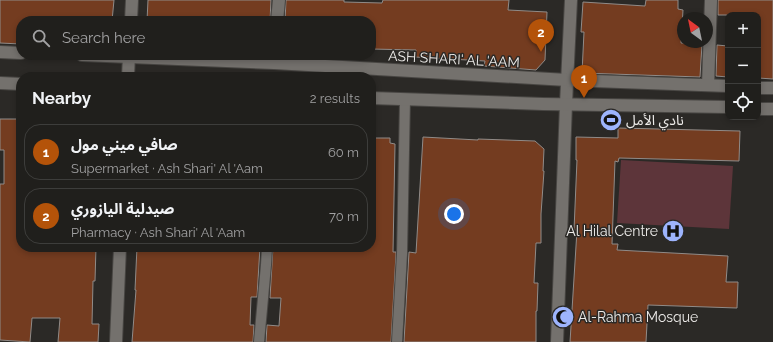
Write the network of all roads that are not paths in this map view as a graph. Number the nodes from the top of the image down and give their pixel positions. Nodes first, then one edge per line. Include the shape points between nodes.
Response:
1 (132, 0) edge
2 (279, 0) edge
3 (571, 0) edge
4 (712, 0) edge
5 (131, 16) edge
6 (277, 16) edge
7 (0, 52) edge
8 (16, 53) edge
9 (129, 60) edge
10 (288, 60) edge
11 (128, 72) edge
12 (567, 80) junction
13 (0, 83) edge
14 (16, 84) edge
15 (708, 85) junction
16 (725, 86) edge
17 (761, 88) edge
18 (773, 88) edge
19 (376, 98) edge
20 (405, 99) junction
21 (566, 104) junction
22 (725, 107) edge
23 (761, 109) edge
24 (773, 109) edge
25 (120, 252) edge
26 (267, 252) edge
27 (116, 342) edge
28 (259, 342) edge
29 (397, 342) edge
30 (557, 342) edge

1 - 5 street
2 - 6 street
3 - 12 street
4 - 15 street
7 - 8 street
9 - 11 street
10 - 12 street, ASH SHARI' AL 'AAM
12 - 15 street, ASH SHARI' AL 'AAM
12 - 21 street
13 - 14 street
15 - 16 street, ASH SHARI' AL 'AAM
17 - 18 street
19 - 20 street
20 - 21 street
20 - 29 lane via 402,254
21 - 22 street
21 - 30 street
23 - 24 street
25 - 27 street
26 - 28 lane

